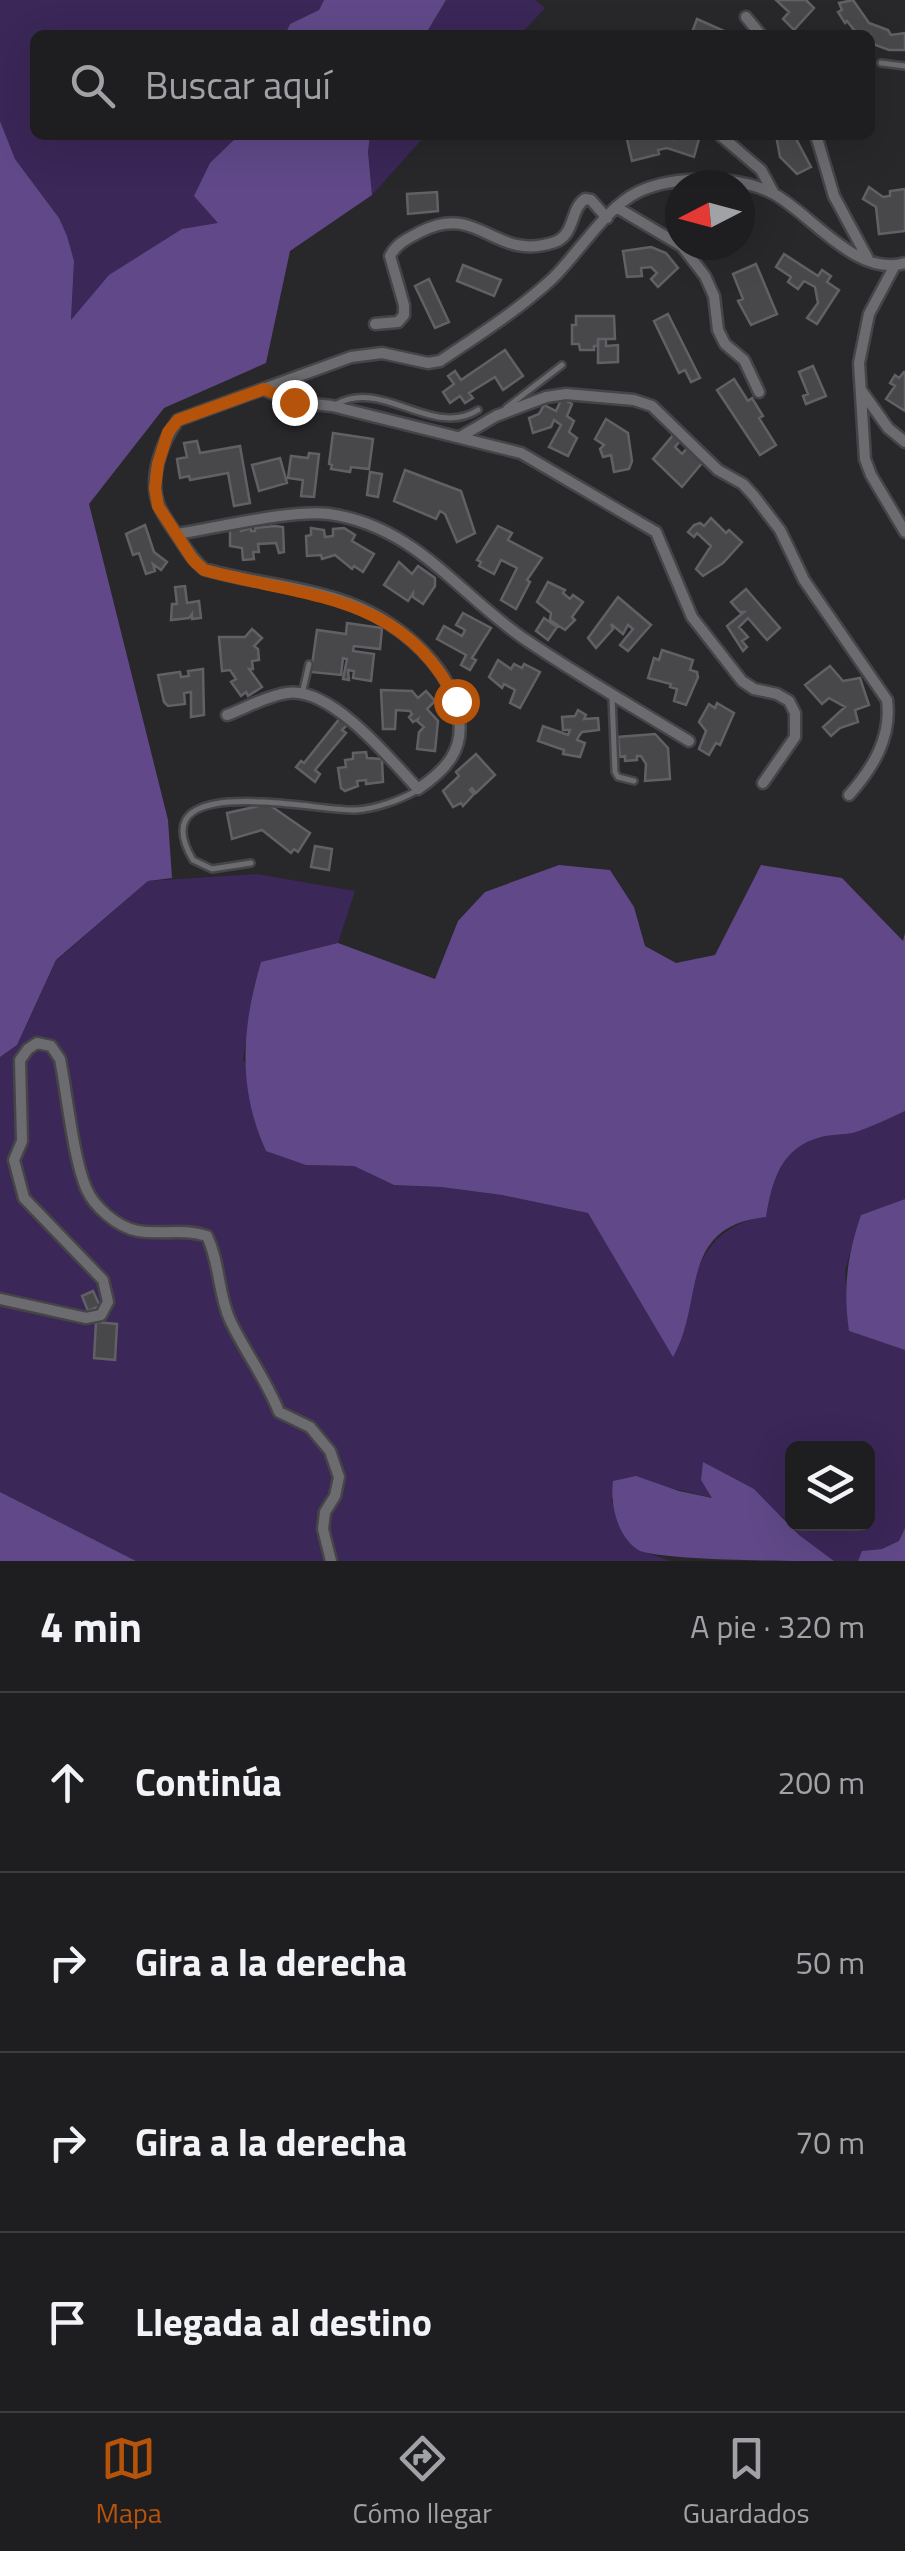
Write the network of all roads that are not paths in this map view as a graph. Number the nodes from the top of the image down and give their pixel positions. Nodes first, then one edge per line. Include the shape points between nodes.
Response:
1 (746, 17) dead end
2 (757, 30) edge
3 (881, 62) dead end
4 (905, 66) edge
5 (726, 140) edge
6 (817, 140) edge
7 (775, 194) junction
8 (616, 207) junction
9 (608, 218) junction
10 (665, 236) edge
11 (695, 260) edge
12 (869, 260) junction
13 (899, 265) edge
14 (375, 324) dead end
15 (562, 365) dead end
16 (860, 388) junction
17 (264, 389) junction
18 (760, 392) dead end
19 (332, 406) junction
20 (478, 410) dead end
21 (496, 416) junction
22 (460, 437) junction
23 (905, 442) edge
24 (905, 532) edge
25 (177, 534) junction
26 (309, 664) dead end
27 (302, 694) junction
28 (612, 694) junction
29 (227, 715) dead end
30 (689, 741) dead end
31 (634, 781) dead end
32 (763, 784) dead end
33 (418, 789) junction
34 (848, 795) dead end
35 (251, 863) dead end
36 (0, 1299) edge
37 (331, 1561) edge

1 - 2 street
3 - 4 lane
5 - 7 street via 761,170
6 - 12 street via 834,196
7 - 8 street via 688,181 638,192
7 - 12 street
8 - 9 street
8 - 10 street
9 - 14 street via 585,199 560,240 527,249 464,223 430,227 396,244 390,256 404,315
9 - 17 street via 506,319 440,361 368,354
11 - 18 street via 714,296 724,344 744,360
12 - 13 street
13 - 16 street via 869,314
15 - 21 lane
16 - 23 street
16 - 24 street via 870,475
17 - 19 street via 294,402
17 - 25 street via 189,414 168,432 155,488 158,506
19 - 20 lane via 362,396 446,420
19 - 22 street
21 - 22 street
21 - 34 street via 566,394 634,400 652,406 754,496 888,700 879,753
22 - 32 street via 521,453 656,532 702,630 742,680 777,694 795,713 795,737
25 - 28 street via 312,512 380,529 425,554 522,638
25 - 33 street via 204,570 340,600 405,636 428,657 446,680 460,723 451,762
26 - 27 lane
27 - 29 street via 290,692
27 - 33 street via 360,726
28 - 30 street
28 - 31 lane via 615,772
33 - 35 lane via 358,810 244,801 212,803 189,814 184,838 193,860 212,869
36 - 37 street via 86,1318 101,1315 108,1302 103,1280 24,1198 14,1160 22,1141 20,1060 37,1043 51,1046 60,1059 85,1186 96,1205 136,1231 207,1236 230,1320 279,1412 310,1427 330,1451 339,1478 323,1529

